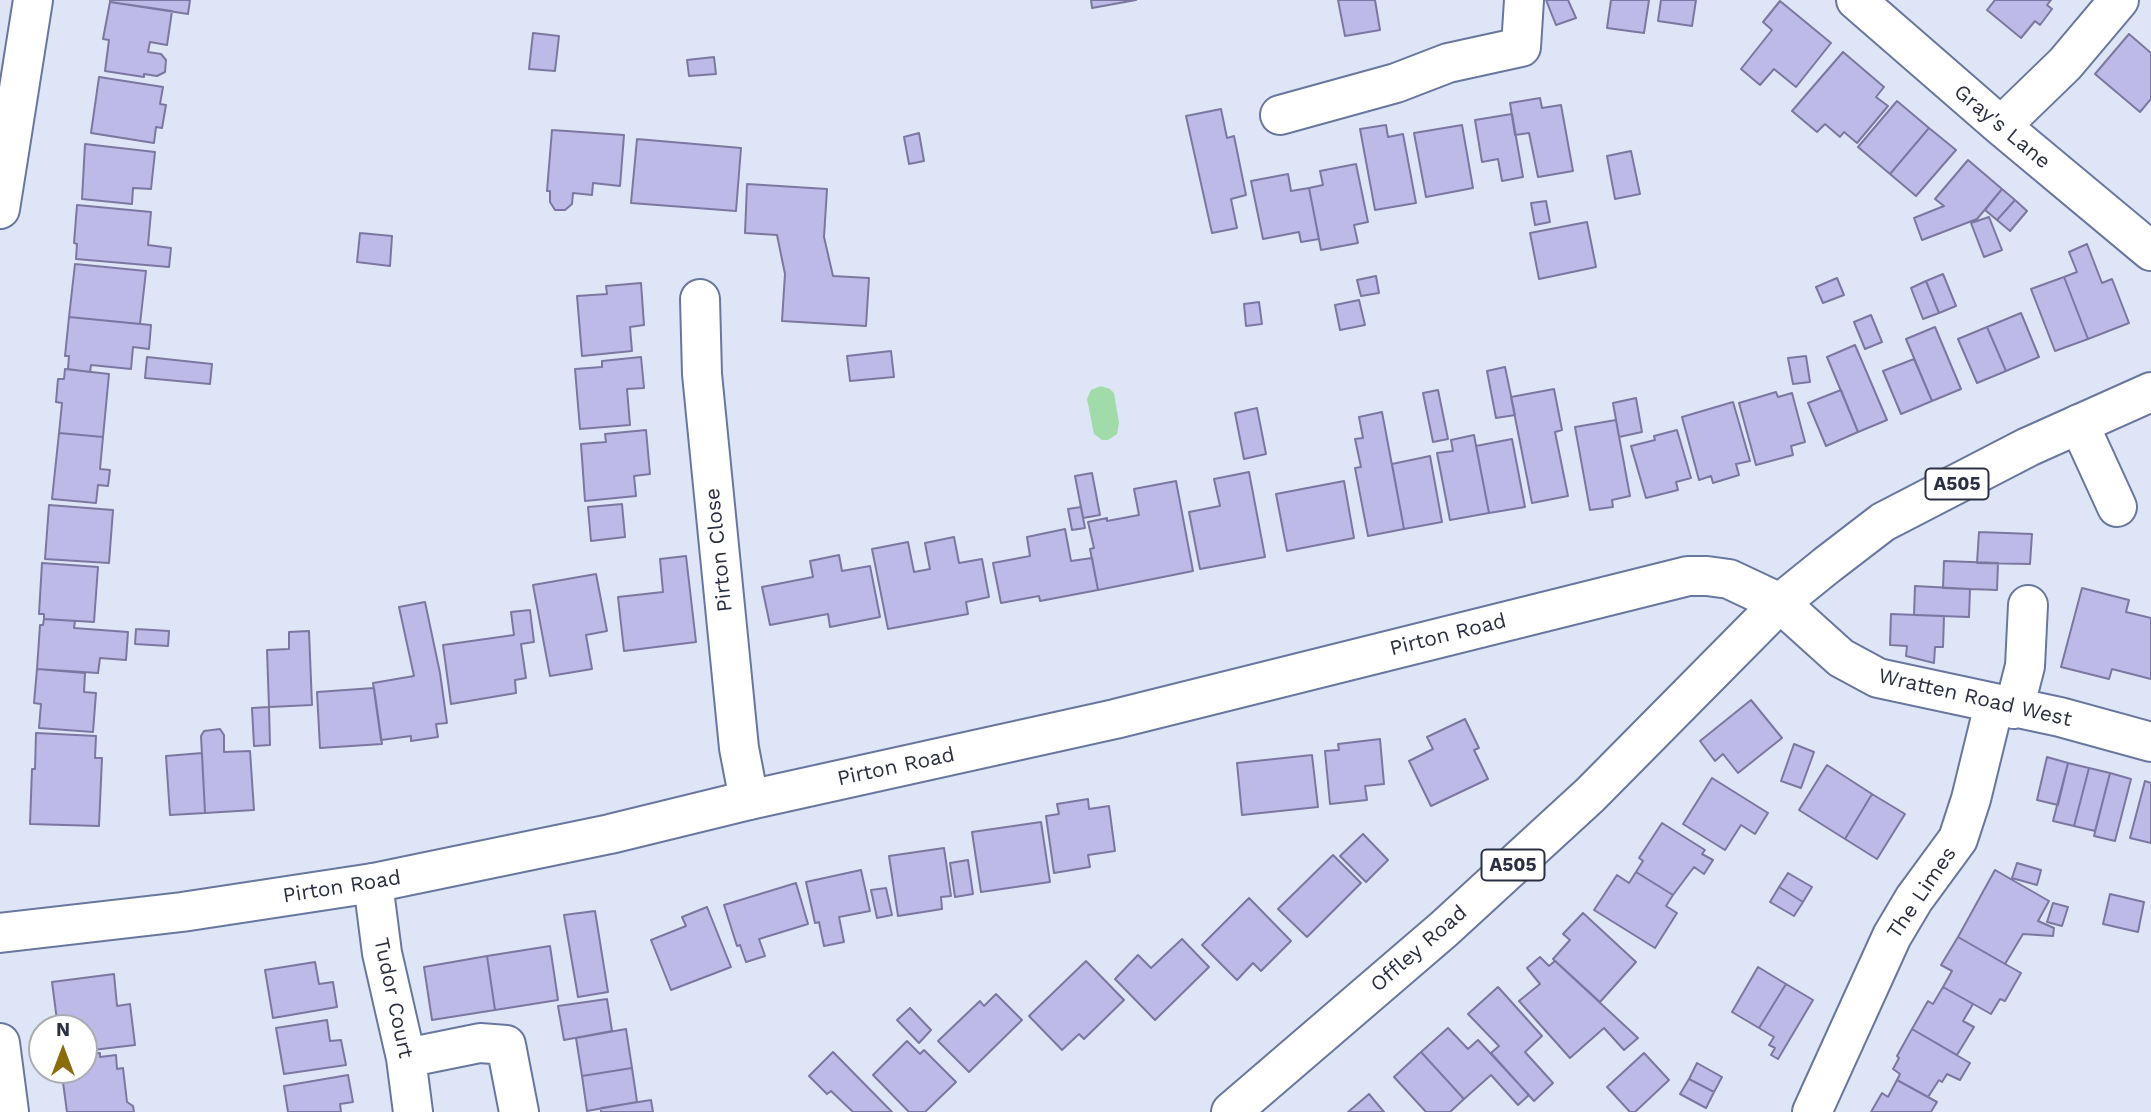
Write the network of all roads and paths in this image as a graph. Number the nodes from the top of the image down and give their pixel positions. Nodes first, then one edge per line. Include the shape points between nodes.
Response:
1 (33, 0) edge
2 (1524, 0) edge
3 (1856, 0) edge
4 (2119, 0) edge
5 (1280, 115) dead end
6 (2001, 127) junction
7 (0, 209) edge
8 (2151, 251) edge
9 (700, 299) dead end
10 (2151, 392) edge
11 (2079, 424) junction
12 (2117, 507) dead end
13 (1780, 603) junction
14 (2028, 605) dead end
15 (2004, 707) junction
16 (2151, 741) edge
17 (749, 800) junction
18 (373, 884) junction
19 (0, 933) edge
20 (0, 1043) edge
21 (406, 1058) junction
22 (9, 1112) edge
23 (413, 1112) edge
24 (519, 1112) edge
25 (1231, 1112) edge
26 (1812, 1112) edge

1 - 7 main road
2 - 5 main road via 1521,47 1448,63 1396,83
3 - 6 main road, Gray's Lane
4 - 6 main road
6 - 8 main road, Gray's Lane
9 - 17 main road, Pirton Close via 703,387 739,748
10 - 11 main road, A505
11 - 12 main road
11 - 13 main road, A505 via 1883,522
13 - 15 main road, Wratten Road West via 1840,658 1878,678
13 - 17 main road, Pirton Road via 1728,579 1676,579 1115,719
13 - 25 main road, Offley Road / A505 via 1590,795 1444,929
14 - 15 main road, The Limes via 2025,666
15 - 16 main road, Wratten Road West
15 - 26 main road, The Limes via 1958,839 1892,936
17 - 18 main road, Pirton Road
18 - 19 main road, Pirton Road
18 - 21 main road, Tudor Court via 382,953
20 - 22 main road
21 - 23 main road, Tudor Court
21 - 24 main road via 480,1043 506,1045

